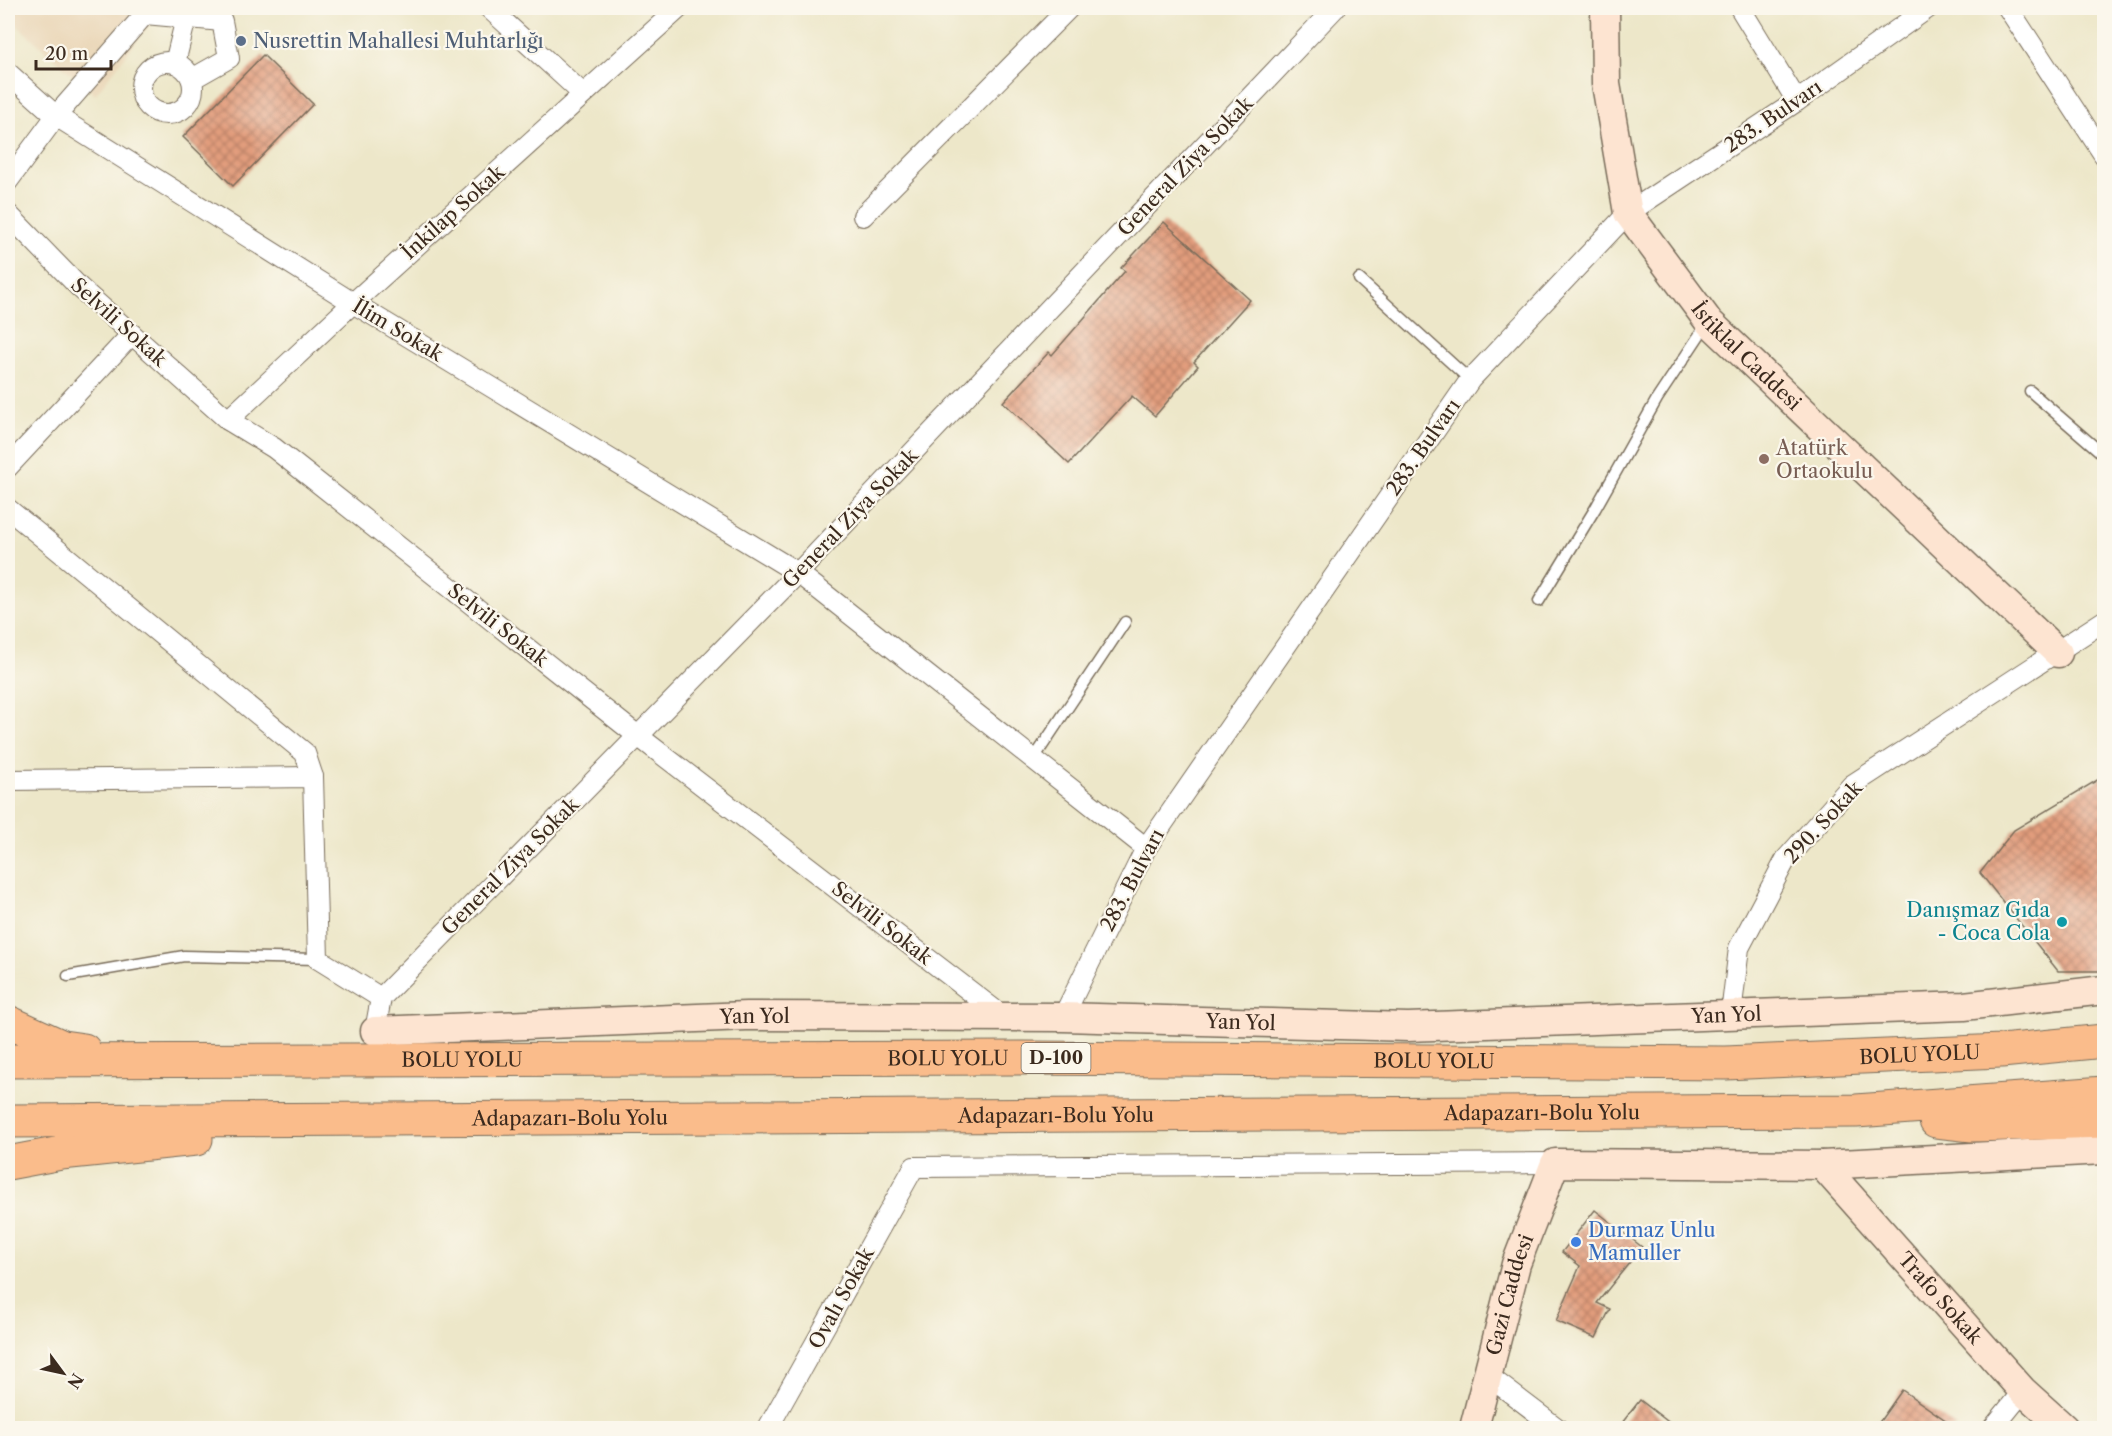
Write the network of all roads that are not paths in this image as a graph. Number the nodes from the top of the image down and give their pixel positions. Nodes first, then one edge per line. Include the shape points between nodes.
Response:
1 (489, 8) edge
2 (679, 8) edge
3 (1069, 8) edge
4 (1335, 8) edge
5 (1605, 8) edge
6 (1740, 8) edge
7 (1928, 8) edge
8 (2008, 8) edge
9 (149, 11) edge
10 (186, 18) junction
11 (175, 63) junction
12 (192, 79) junction
13 (12, 83) edge
14 (584, 94) junction
15 (1797, 101) junction
16 (56, 116) junction
17 (2104, 155) edge
18 (8, 181) edge
19 (1628, 213) junction
20 (8, 214) edge
21 (863, 216) dead end
22 (1359, 279) dead end
23 (353, 303) junction
24 (1709, 322) junction
25 (132, 334) junction
26 (1470, 380) junction
27 (2030, 391) dead end
28 (228, 420) junction
29 (2104, 455) edge
30 (8, 466) edge
31 (8, 509) edge
32 (798, 573) junction
33 (1539, 601) dead end
34 (2104, 621) edge
35 (1125, 622) dead end
36 (2058, 653) junction
37 (638, 736) junction
38 (1033, 760) junction
39 (313, 777) junction
40 (8, 780) edge
41 (1146, 848) junction
42 (318, 959) junction
43 (68, 976) dead end
44 (2104, 990) edge
45 (381, 998) junction
46 (1731, 1014) junction
47 (1063, 1017) junction
48 (1005, 1018) junction
49 (8, 1022) edge
50 (2104, 1030) edge
51 (375, 1031) joint
52 (2104, 1041) edge
53 (2001, 1051) junction
54 (181, 1060) junction
55 (8, 1061) edge
56 (2104, 1093) edge
57 (1856, 1111) junction
58 (384, 1119) junction
59 (8, 1121) edge
60 (2104, 1121) edge
61 (2104, 1150) edge
62 (8, 1163) edge
63 (1555, 1163) junction
64 (1822, 1165) junction
65 (1487, 1375) junction
66 (2023, 1390) junction
67 (768, 1428) edge
68 (1474, 1428) edge
69 (1557, 1428) edge
70 (1993, 1428) edge
71 (2064, 1428) edge

1 - 14 street
2 - 14 street, İnkilap Sokak
3 - 21 street
4 - 32 street, General Ziya Sokak
5 - 19 street, İstiklal Caddesi via 1606,84
6 - 15 street
7 - 15 street, 283. Bulvarı
8 - 17 street
9 - 10 street
9 - 16 street
10 - 11 street
10 - 12 street via 222,21 229,58
11 - 12 street
11 - 12 street via 158,63 145,74 141,91 149,107 166,114 183,109 192,95
13 - 16 street, İlim Sokak
14 - 23 street, İnkilap Sokak
15 - 19 street, 283. Bulvarı
16 - 18 street
16 - 23 street, İlim Sokak
19 - 24 street, İstiklal Caddesi
19 - 26 street, 283. Bulvarı
20 - 25 street, Selvili Sokak via 79,287
22 - 26 lane
23 - 28 street, İnkilap Sokak
23 - 32 street, İlim Sokak
24 - 33 lane via 1657,399
24 - 36 street, İstiklal Caddesi
25 - 28 street, Selvili Sokak
25 - 30 street
26 - 41 street, 283. Bulvarı
27 - 29 lane
28 - 37 street, Selvili Sokak via 274,448
31 - 39 street via 305,753
32 - 37 street, General Ziya Sokak
32 - 38 street, İlim Sokak
34 - 36 street, 290. Sokak
35 - 38 lane
36 - 46 street, 290. Sokak via 1852,785 1785,859 1739,948
37 - 45 street, General Ziya Sokak
37 - 48 street, Selvili Sokak
38 - 41 street, İlim Sokak
39 - 40 street
39 - 42 street
41 - 47 street, 283. Bulvarı
42 - 43 lane via 184,956
42 - 45 street
44 - 46 street, Yan Yol via 1964,1006
45 - 51 street
46 - 47 street, Yan Yol via 1408,1027
47 - 48 street, Yan Yol
48 - 51 street, Yan Yol via 746,1016
49 - 54 highway via 63,1047
50 - 53 highway
52 - 53 highway, BOLU YOLU / D-100
53 - 54 highway, BOLU YOLU / D-100 via 1726,1063 1024,1058
54 - 55 highway, BOLU YOLU / D-100
56 - 57 highway, Adapazarı-Bolu Yolu
57 - 58 highway, Adapazarı-Bolu Yolu
57 - 60 highway via 1972,1125
58 - 59 highway, Adapazarı-Bolu Yolu
58 - 62 highway via 60,1153
61 - 64 street
63 - 64 street
63 - 65 street, Gazi Caddesi via 1516,1264
63 - 67 street, Ovalı Sokak via 914,1167
64 - 66 street, Trafo Sokak
65 - 68 street, Gazi Caddesi
65 - 69 street
66 - 70 street
66 - 71 street, Trafo Sokak

